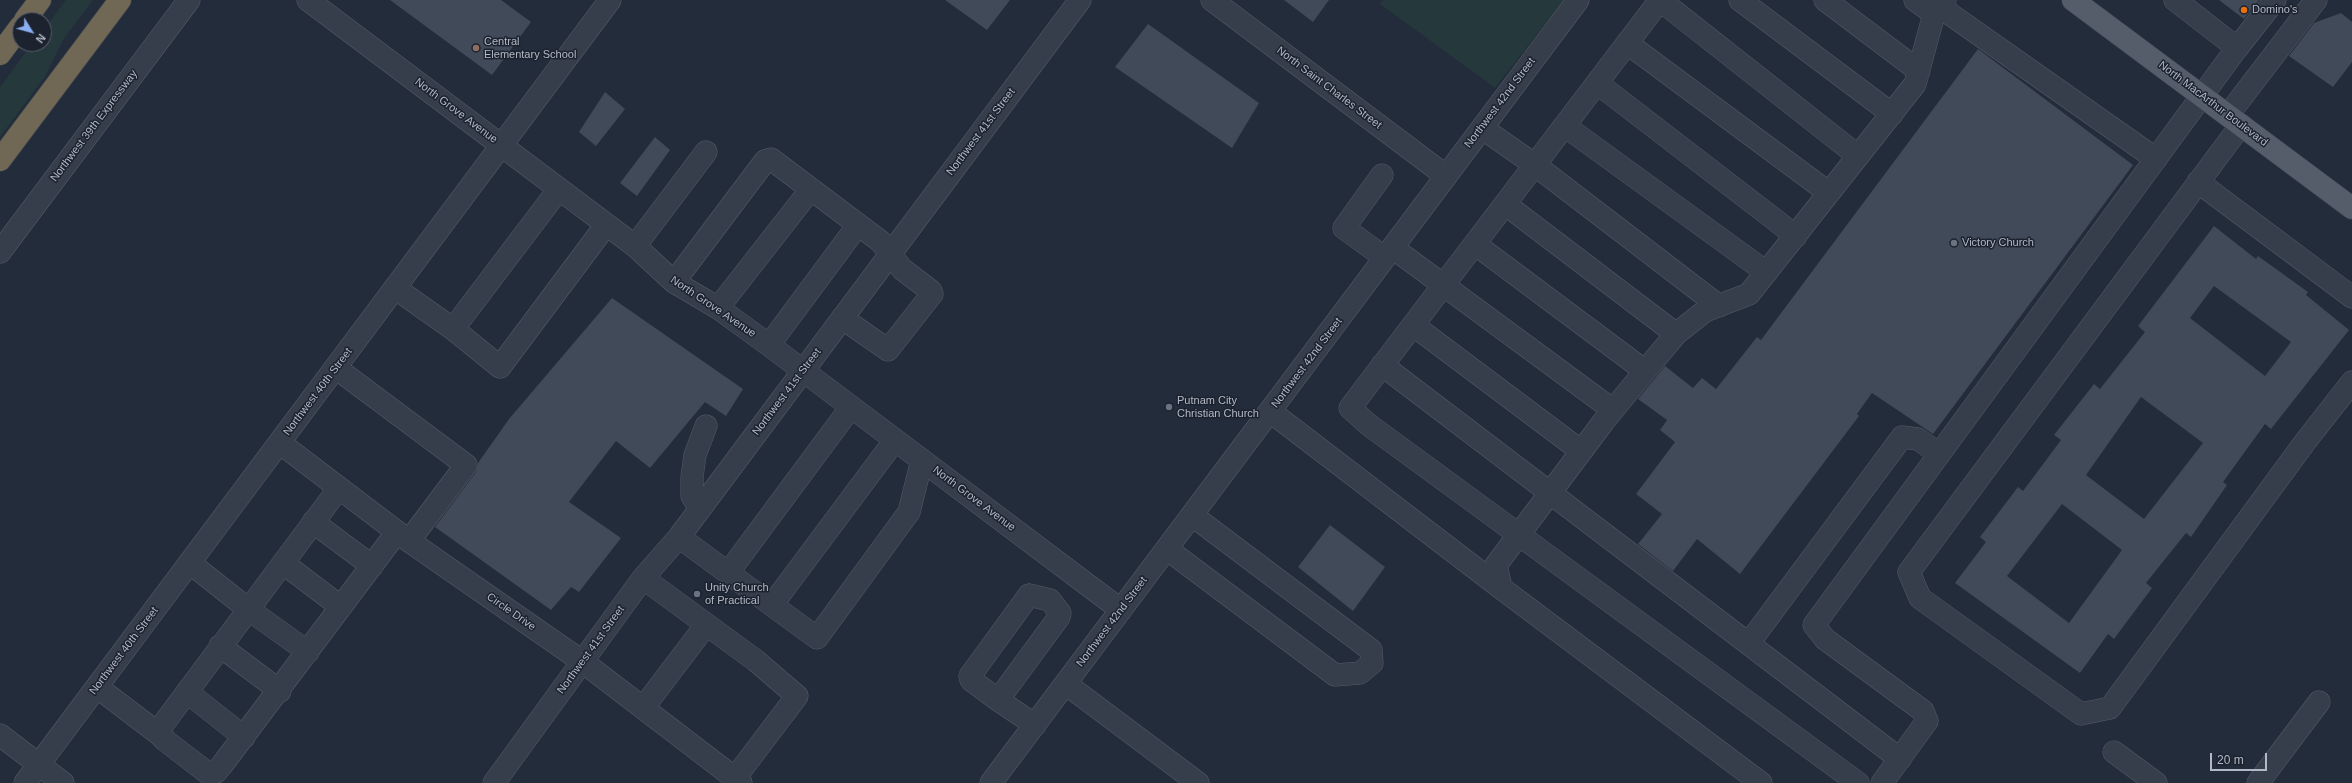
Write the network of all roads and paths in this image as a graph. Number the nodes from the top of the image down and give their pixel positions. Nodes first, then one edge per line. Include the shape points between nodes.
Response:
1 (40, 0) edge
2 (120, 0) edge
3 (189, 0) edge
4 (308, 0) edge
5 (610, 0) edge
6 (1080, 0) edge
7 (1212, 0) edge
8 (1578, 0) edge
9 (1660, 0) edge
10 (1740, 0) edge
11 (1825, 0) edge
12 (1915, 0) edge
13 (2073, 0) edge
14 (2175, 0) edge
15 (2275, 0) edge
16 (2316, 0) edge
17 (1939, 7) edge
18 (31, 12) edge
19 (12, 38) edge
20 (1627, 43) junction
21 (2237, 48) junction
22 (0, 54) edge
23 (1919, 71) junction
24 (1597, 83) junction
25 (2201, 95) junction
26 (1892, 114) junction
27 (2234, 120) junction
28 (1565, 126) junction
29 (1482, 128) junction
30 (501, 145) junction
31 (706, 152) dead end
32 (1858, 156) junction
33 (2156, 159) junction
34 (0, 160) edge
35 (1535, 165) junction
36 (1382, 175) dead end
37 (1446, 176) junction
38 (2198, 182) junction
39 (559, 189) junction
40 (812, 189) junction
41 (1829, 193) junction
42 (1505, 204) junction
43 (2352, 208) edge
44 (606, 224) junction
45 (858, 225) junction
46 (1796, 236) junction
47 (1475, 244) junction
48 (635, 246) junction
49 (0, 252) edge
50 (1389, 253) junction
51 (890, 254) junction
52 (1766, 272) junction
53 (674, 282) junction
54 (1443, 286) junction
55 (395, 288) junction
56 (2352, 297) edge
57 (1719, 306) junction
58 (718, 308) junction
59 (842, 318) junction
60 (1413, 325) junction
61 (452, 329) junction
62 (1676, 334) junction
63 (769, 345) junction
64 (1382, 365) junction
65 (336, 368) junction
66 (803, 371) junction
67 (1645, 371) junction
68 (2352, 382) edge
69 (852, 407) junction
70 (1613, 410) junction
71 (1271, 412) junction
72 (706, 426) dead end
73 (895, 440) junction
74 (280, 443) junction
75 (1581, 451) junction
76 (1939, 454) junction
77 (922, 460) junction
78 (339, 488) junction
79 (1551, 492) junction
80 (700, 509) junction
81 (1192, 516) junction
82 (313, 522) junction
83 (1519, 535) junction
84 (403, 536) junction
85 (679, 537) junction
86 (1167, 549) junction
87 (190, 563) junction
88 (283, 563) junction
89 (372, 566) junction
90 (1071, 572) junction
91 (728, 573) junction
92 (643, 578) junction
93 (1501, 588) junction
94 (1050, 600) junction
95 (772, 605) junction
96 (341, 607) junction
97 (248, 609) junction
98 (1121, 610) junction
99 (706, 625) junction
100 (1749, 643) junction
101 (220, 646) junction
102 (308, 652) junction
103 (583, 662) junction
104 (1066, 684) junction
105 (97, 687) junction
106 (280, 691) junction
107 (187, 692) junction
108 (998, 700) junction
109 (2319, 702) dead end
110 (643, 708) junction
111 (1035, 725) junction
112 (159, 734) junction
113 (0, 735) edge
114 (244, 737) junction
115 (2114, 752) dead end
116 (1900, 759) junction
117 (39, 764) junction
118 (738, 780) edge
119 (25, 783) edge
120 (63, 783) edge
121 (494, 783) edge
122 (991, 783) edge
123 (1198, 783) edge
124 (1761, 783) edge
125 (1858, 783) edge
126 (1882, 783) edge
127 (2156, 783) edge
128 (2258, 783) edge

1 - 18 highway
2 - 34 highway
3 - 49 street, Northwest 39th Expressway
4 - 30 street, North Grove Avenue
5 - 30 street, Northwest 40th Street
6 - 51 street, Northwest 41st Street
7 - 37 street, North Saint Charles Street
8 - 29 street, Northwest 42nd Street
9 - 20 street
9 - 32 street
10 - 26 street
11 - 23 street
12 - 17 street
13 - 25 main road, North MacArthur Boulevard
14 - 21 street
15 - 21 street
16 - 27 street
17 - 23 street
17 - 33 street
19 - 22 highway
20 - 24 street
20 - 41 street
21 - 25 street
23 - 26 street via 1916,84
24 - 28 street
24 - 46 street
25 - 27 main road, North MacArthur Boulevard
25 - 33 street
26 - 32 street
27 - 38 street
27 - 43 main road, North MacArthur Boulevard
28 - 35 street
28 - 52 street
29 - 35 street
29 - 37 street, Northwest 42nd Street
30 - 39 street, North Grove Avenue
30 - 55 street, Northwest 40th Street
31 - 48 street
32 - 41 street
33 - 76 street
35 - 42 street
35 - 57 street
36 - 50 street via 1344,228
37 - 50 street, Northwest 42nd Street
38 - 56 street
38 - 68 street via 1909,572 1920,598 2081,714 2110,708
39 - 44 street, North Grove Avenue
39 - 61 street
40 - 45 street
40 - 53 street via 771,159 765,161
40 - 58 street
41 - 46 street
42 - 47 street
42 - 62 street
44 - 48 street, North Grove Avenue
44 - 61 street via 500,367
45 - 51 street via 880,241
45 - 63 street
46 - 52 street
47 - 54 street
47 - 67 street
48 - 53 street, North Grove Avenue
50 - 54 street
50 - 71 street, Northwest 42nd Street
51 - 59 street, Northwest 41st Street
51 - 59 street via 902,269 932,291 932,294 888,350
52 - 57 street via 1749,294
53 - 58 street, North Grove Avenue
54 - 60 street
54 - 70 street
55 - 61 street
55 - 65 street, Northwest 40th Street
57 - 62 street via 1705,312
58 - 63 street, North Grove Avenue
59 - 66 street, Northwest 41st Street
60 - 64 street
60 - 75 street
62 - 67 street
63 - 66 street, North Grove Avenue
64 - 79 street
64 - 83 street via 1350,408 1369,425
65 - 74 street, Northwest 40th Street
65 - 84 street via 466,465
66 - 69 street, North Grove Avenue
66 - 80 street, Northwest 41st Street
67 - 70 street
69 - 73 street, North Grove Avenue
69 - 91 street
70 - 75 street
71 - 81 street, Northwest 42nd Street
71 - 93 street
72 - 80 street via 695,455 692,478 692,496
73 - 77 street, North Grove Avenue
73 - 95 street
74 - 78 street, Circle Drive
74 - 87 street, Northwest 40th Street
75 - 79 street
76 - 100 street via 1918,439 1902,437
76 - 116 street via 1814,625 1825,639 1923,711 1927,721
77 - 90 street, North Grove Avenue
77 - 95 street via 909,512 817,638
78 - 82 street
78 - 84 street, Circle Drive
79 - 83 street
79 - 100 street
80 - 85 street, Northwest 41st Street
81 - 86 street, Northwest 42nd Street
81 - 86 street via 1371,650 1372,662 1360,673 1335,675
82 - 88 street
82 - 89 street
83 - 93 street via 1496,565
83 - 125 street
84 - 89 street
84 - 103 street, Circle Drive
85 - 91 street
85 - 92 street, Northwest 41st Street
86 - 98 street, Northwest 42nd Street
87 - 97 street
87 - 105 street, Northwest 40th Street
88 - 96 street
88 - 97 street
89 - 96 street
90 - 94 street
90 - 98 street, North Grove Avenue
91 - 95 street
92 - 99 street
92 - 103 street, Northwest 41st Street
93 - 124 street
94 - 108 street via 1060,613 1059,617
94 - 108 street via 1029,595 970,676 971,680
96 - 102 street
97 - 101 street
97 - 102 street
98 - 104 street, Northwest 42nd Street
99 - 110 street
99 - 118 street via 797,696
100 - 116 street
101 - 106 street
101 - 107 street
102 - 106 street
103 - 110 street, Circle Drive
103 - 121 street, Northwest 41st Street
104 - 111 street, Northwest 42nd Street
104 - 123 street
105 - 112 street
105 - 117 street, Northwest 40th Street
106 - 114 street
107 - 112 street via 161,727
107 - 114 street
108 - 111 street
109 - 128 street
110 - 118 street, Circle Drive
111 - 122 street, Northwest 42nd Street
112 - 114 street via 209,774 216,772
113 - 117 street
115 - 127 street
116 - 126 street
117 - 119 street, Northwest 40th Street
117 - 120 street

